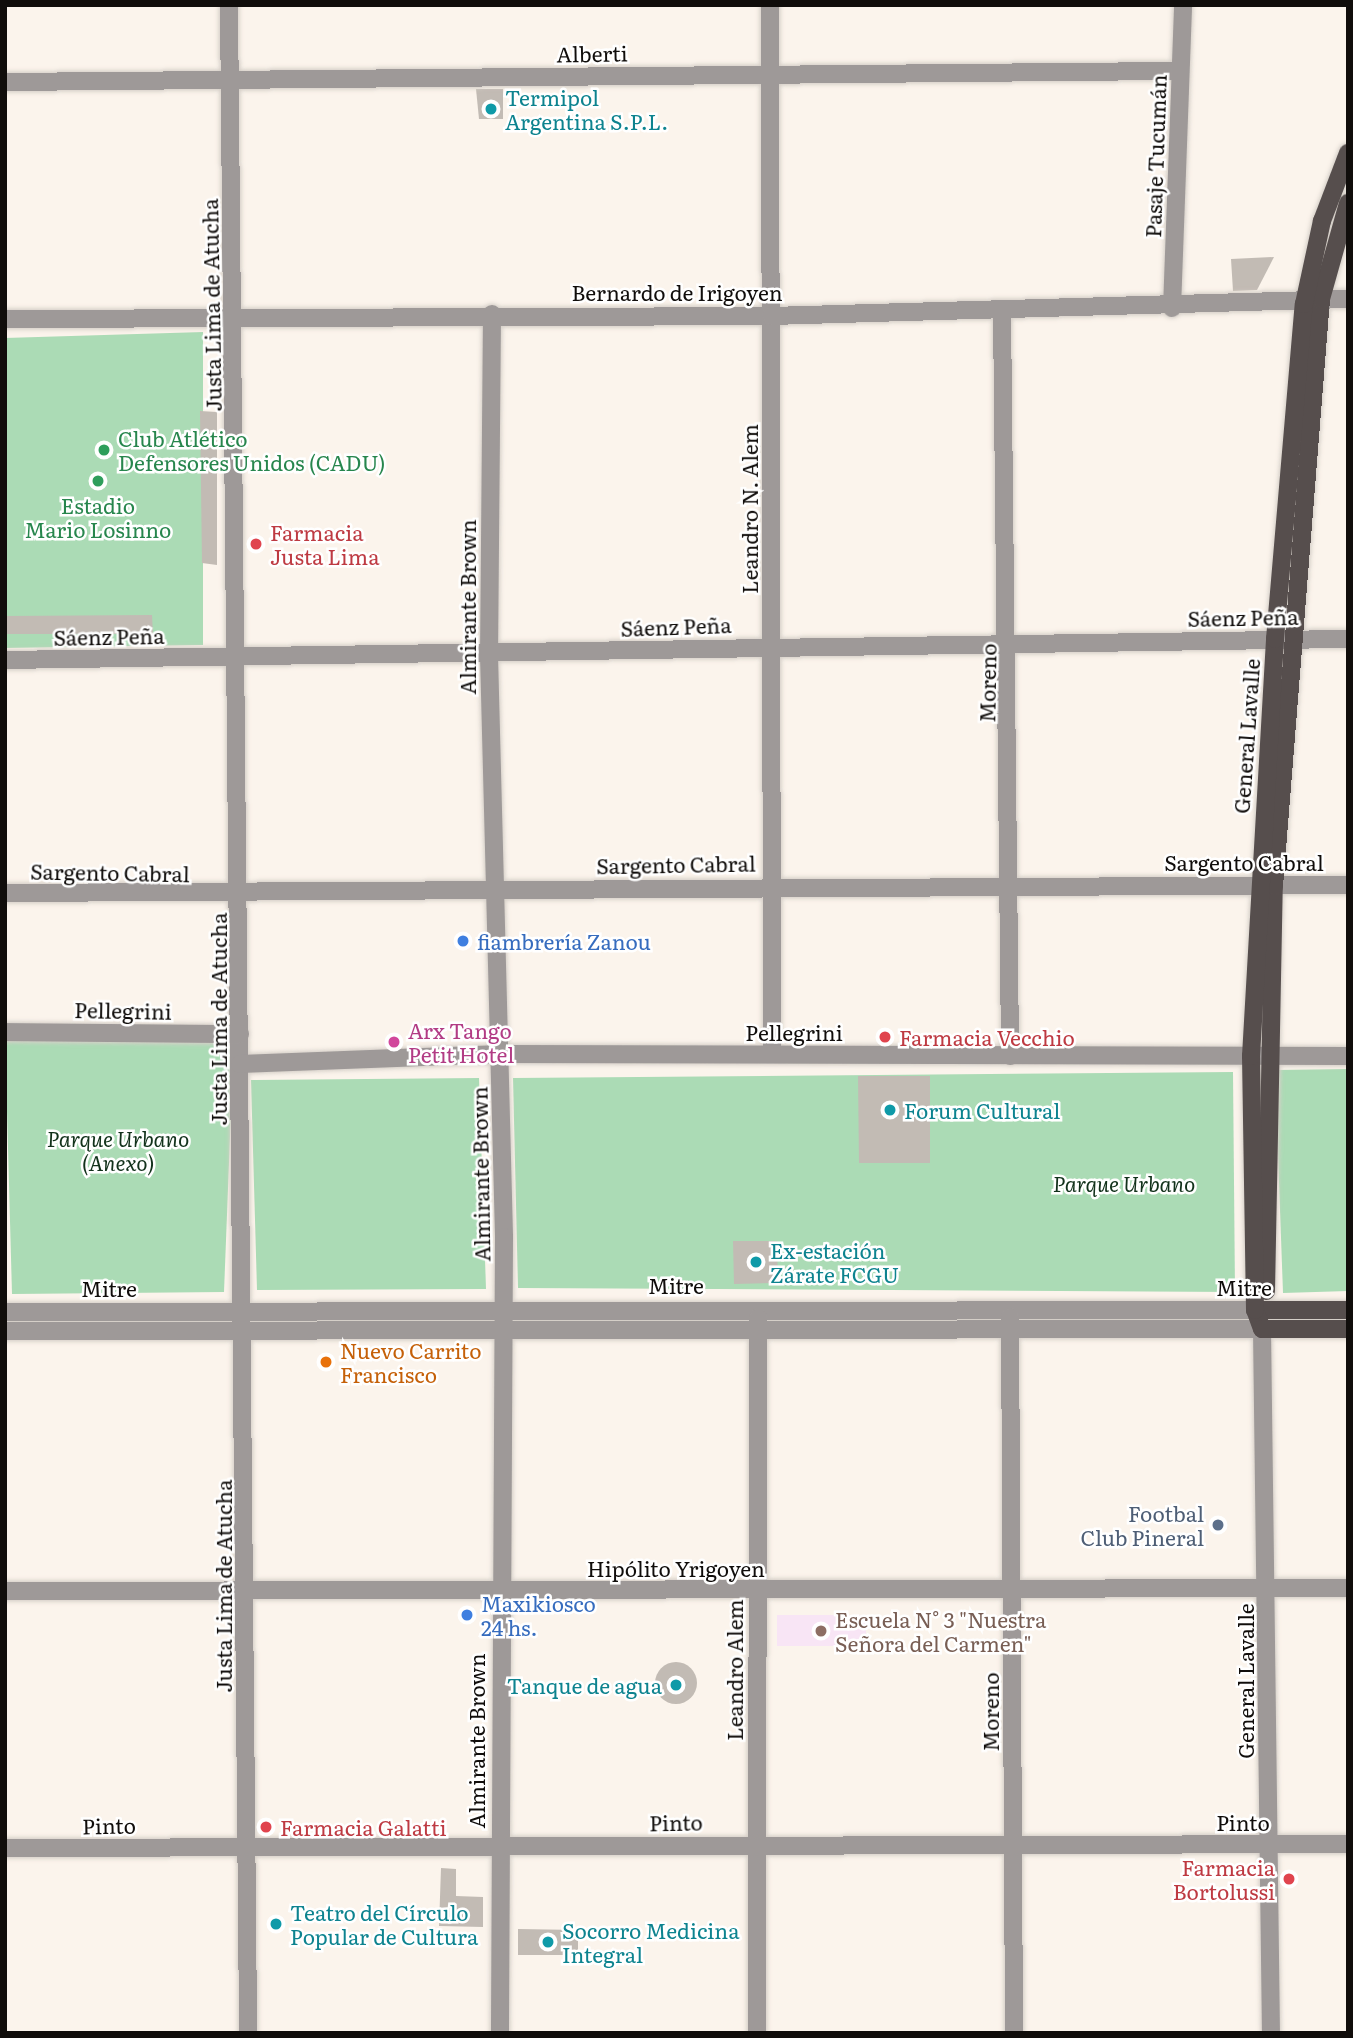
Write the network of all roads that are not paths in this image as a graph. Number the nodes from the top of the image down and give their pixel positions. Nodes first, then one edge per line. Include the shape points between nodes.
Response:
1 (229, 5) edge
2 (770, 5) edge
3 (1183, 5) edge
4 (1180, 71) junction
5 (771, 73) junction
6 (230, 80) junction
7 (5, 82) edge
8 (1348, 153) edge
9 (1348, 203) edge
10 (1348, 299) edge
11 (1312, 302) junction
12 (1172, 308) junction
13 (1002, 311) junction
14 (492, 314) junction
15 (235, 316) junction
16 (771, 316) junction
17 (5, 319) edge
18 (1285, 639) junction
19 (1348, 639) edge
20 (1010, 644) junction
21 (772, 646) junction
22 (489, 655) junction
23 (237, 657) junction
24 (5, 660) edge
25 (1006, 883) junction
26 (770, 885) junction
27 (1348, 885) edge
28 (1267, 886) junction
29 (494, 890) junction
30 (5, 893) edge
31 (241, 896) junction
32 (5, 1032) edge
33 (240, 1034) junction
34 (501, 1054) junction
35 (772, 1054) junction
36 (1010, 1056) junction
37 (1259, 1056) junction
38 (1348, 1056) edge
39 (240, 1065) junction
40 (758, 1307) junction
41 (1010, 1307) junction
42 (503, 1308) junction
43 (1261, 1310) junction
44 (1348, 1310) edge
45 (244, 1311) junction
46 (5, 1312) edge
47 (758, 1328) junction
48 (1010, 1328) junction
49 (502, 1329) junction
50 (1262, 1329) junction
51 (1348, 1329) edge
52 (5, 1331) edge
53 (244, 1331) junction
54 (1348, 1588) edge
55 (1267, 1589) junction
56 (757, 1590) junction
57 (1012, 1590) junction
58 (5, 1591) edge
59 (498, 1591) junction
60 (246, 1592) junction
61 (758, 1844) junction
62 (1348, 1844) edge
63 (1013, 1845) junction
64 (1269, 1845) junction
65 (246, 1846) junction
66 (499, 1847) junction
67 (5, 1848) edge
68 (248, 2033) edge
69 (500, 2033) edge
70 (758, 2033) edge
71 (1014, 2033) edge
72 (1272, 2033) edge

1 - 6 street, Justa Lima de Atucha
2 - 5 street, Leandro N. Alem
3 - 4 street, Pasaje Tucumán
4 - 5 street, Alberti
4 - 12 street, Pasaje Tucumán
5 - 6 street, Alberti
5 - 16 street, Leandro N. Alem
6 - 7 street, Alberti
6 - 15 street, Justa Lima de Atucha
8 - 11 main road, General Lavalle via 1322,221
9 - 11 main road, General Lavalle
10 - 11 street, Bernardo de Irigoyen
11 - 12 street, Bernardo de Irigoyen
11 - 18 main road, General Lavalle
12 - 13 street, Bernardo de Irigoyen
13 - 16 street, Bernardo de Irigoyen
13 - 20 street, Moreno
14 - 15 street, Bernardo de Irigoyen
14 - 16 street, Bernardo de Irigoyen
14 - 22 street, Almirante Brown
15 - 17 street, Bernardo de Irigoyen
15 - 23 street, Justa Lima de Atucha
16 - 21 street, Leandro N. Alem
18 - 19 street, Sáenz Peña
18 - 20 street, Sáenz Peña
18 - 28 main road, General Lavalle
20 - 21 street, Sáenz Peña
20 - 25 street, Moreno
21 - 22 street, Sáenz Peña
21 - 26 street, Leandro N. Alem
22 - 23 street, Sáenz Peña
22 - 29 street, Almirante Brown
23 - 24 street, Sáenz Peña
23 - 31 street, Justa Lima de Atucha
25 - 26 street, Sargento Cabral
25 - 28 street, Sargento Cabral
25 - 36 street, Moreno
26 - 29 street, Sargento Cabral
26 - 35 street, Leandro N. Alem
27 - 28 street, Sargento Cabral
28 - 37 main road, General Lavalle
29 - 31 street, Sargento Cabral
29 - 34 street, Almirante Brown
30 - 31 street, Sargento Cabral
31 - 33 street, Justa Lima de Atucha
32 - 33 street, Pellegrini
33 - 39 street, Justa Lima de Atucha
34 - 35 street, Pellegrini
34 - 39 street, Pellegrini
34 - 42 street, Almirante Brown
35 - 36 street, Pellegrini
36 - 37 street, Pellegrini
37 - 38 street, Pellegrini
37 - 43 main road, General Lavalle
39 - 45 street, Justa Lima de Atucha
40 - 41 street, Mitre
40 - 42 street, Mitre
40 - 47 street, Leandro Alem
41 - 43 street, Mitre
41 - 48 street, Moreno
42 - 45 street, Mitre
42 - 49 street, Almirante Brown
43 - 44 main road, Mitre
43 - 50 main road, General Lavalle
45 - 46 street, Mitre
45 - 53 street, Justa Lima de Atucha
47 - 48 street, Mitre
47 - 49 street, Mitre
47 - 56 street, Leandro Alem
48 - 50 street, Mitre
48 - 57 street, Moreno
49 - 53 street, Mitre
49 - 59 street, Almirante Brown
50 - 51 main road, Mitre
50 - 55 street, General Lavalle
52 - 53 street, Mitre
53 - 60 street, Justa Lima de Atucha
54 - 55 street, Hipólito Yrigoyen
55 - 57 street, Hipólito Yrigoyen
55 - 64 street, General Lavalle
56 - 57 street, Hipólito Yrigoyen
56 - 59 street, Hipólito Yrigoyen
56 - 61 street, Leandro Alem
57 - 63 street, Moreno
58 - 60 street, Hipólito Yrigoyen
59 - 60 street, Hipólito Yrigoyen
59 - 66 street, Almirante Brown
60 - 65 street, Justa Lima de Atucha
61 - 63 street, Pinto
61 - 66 street, Pinto
61 - 70 street, Leandro Alem
62 - 64 street, Pinto
63 - 64 street, Pinto
63 - 71 street, Moreno
64 - 72 street, General Lavalle
65 - 66 street, Pinto
65 - 67 street, Pinto
65 - 68 street, Justa Lima de Atucha
66 - 69 street, Almirante Brown

